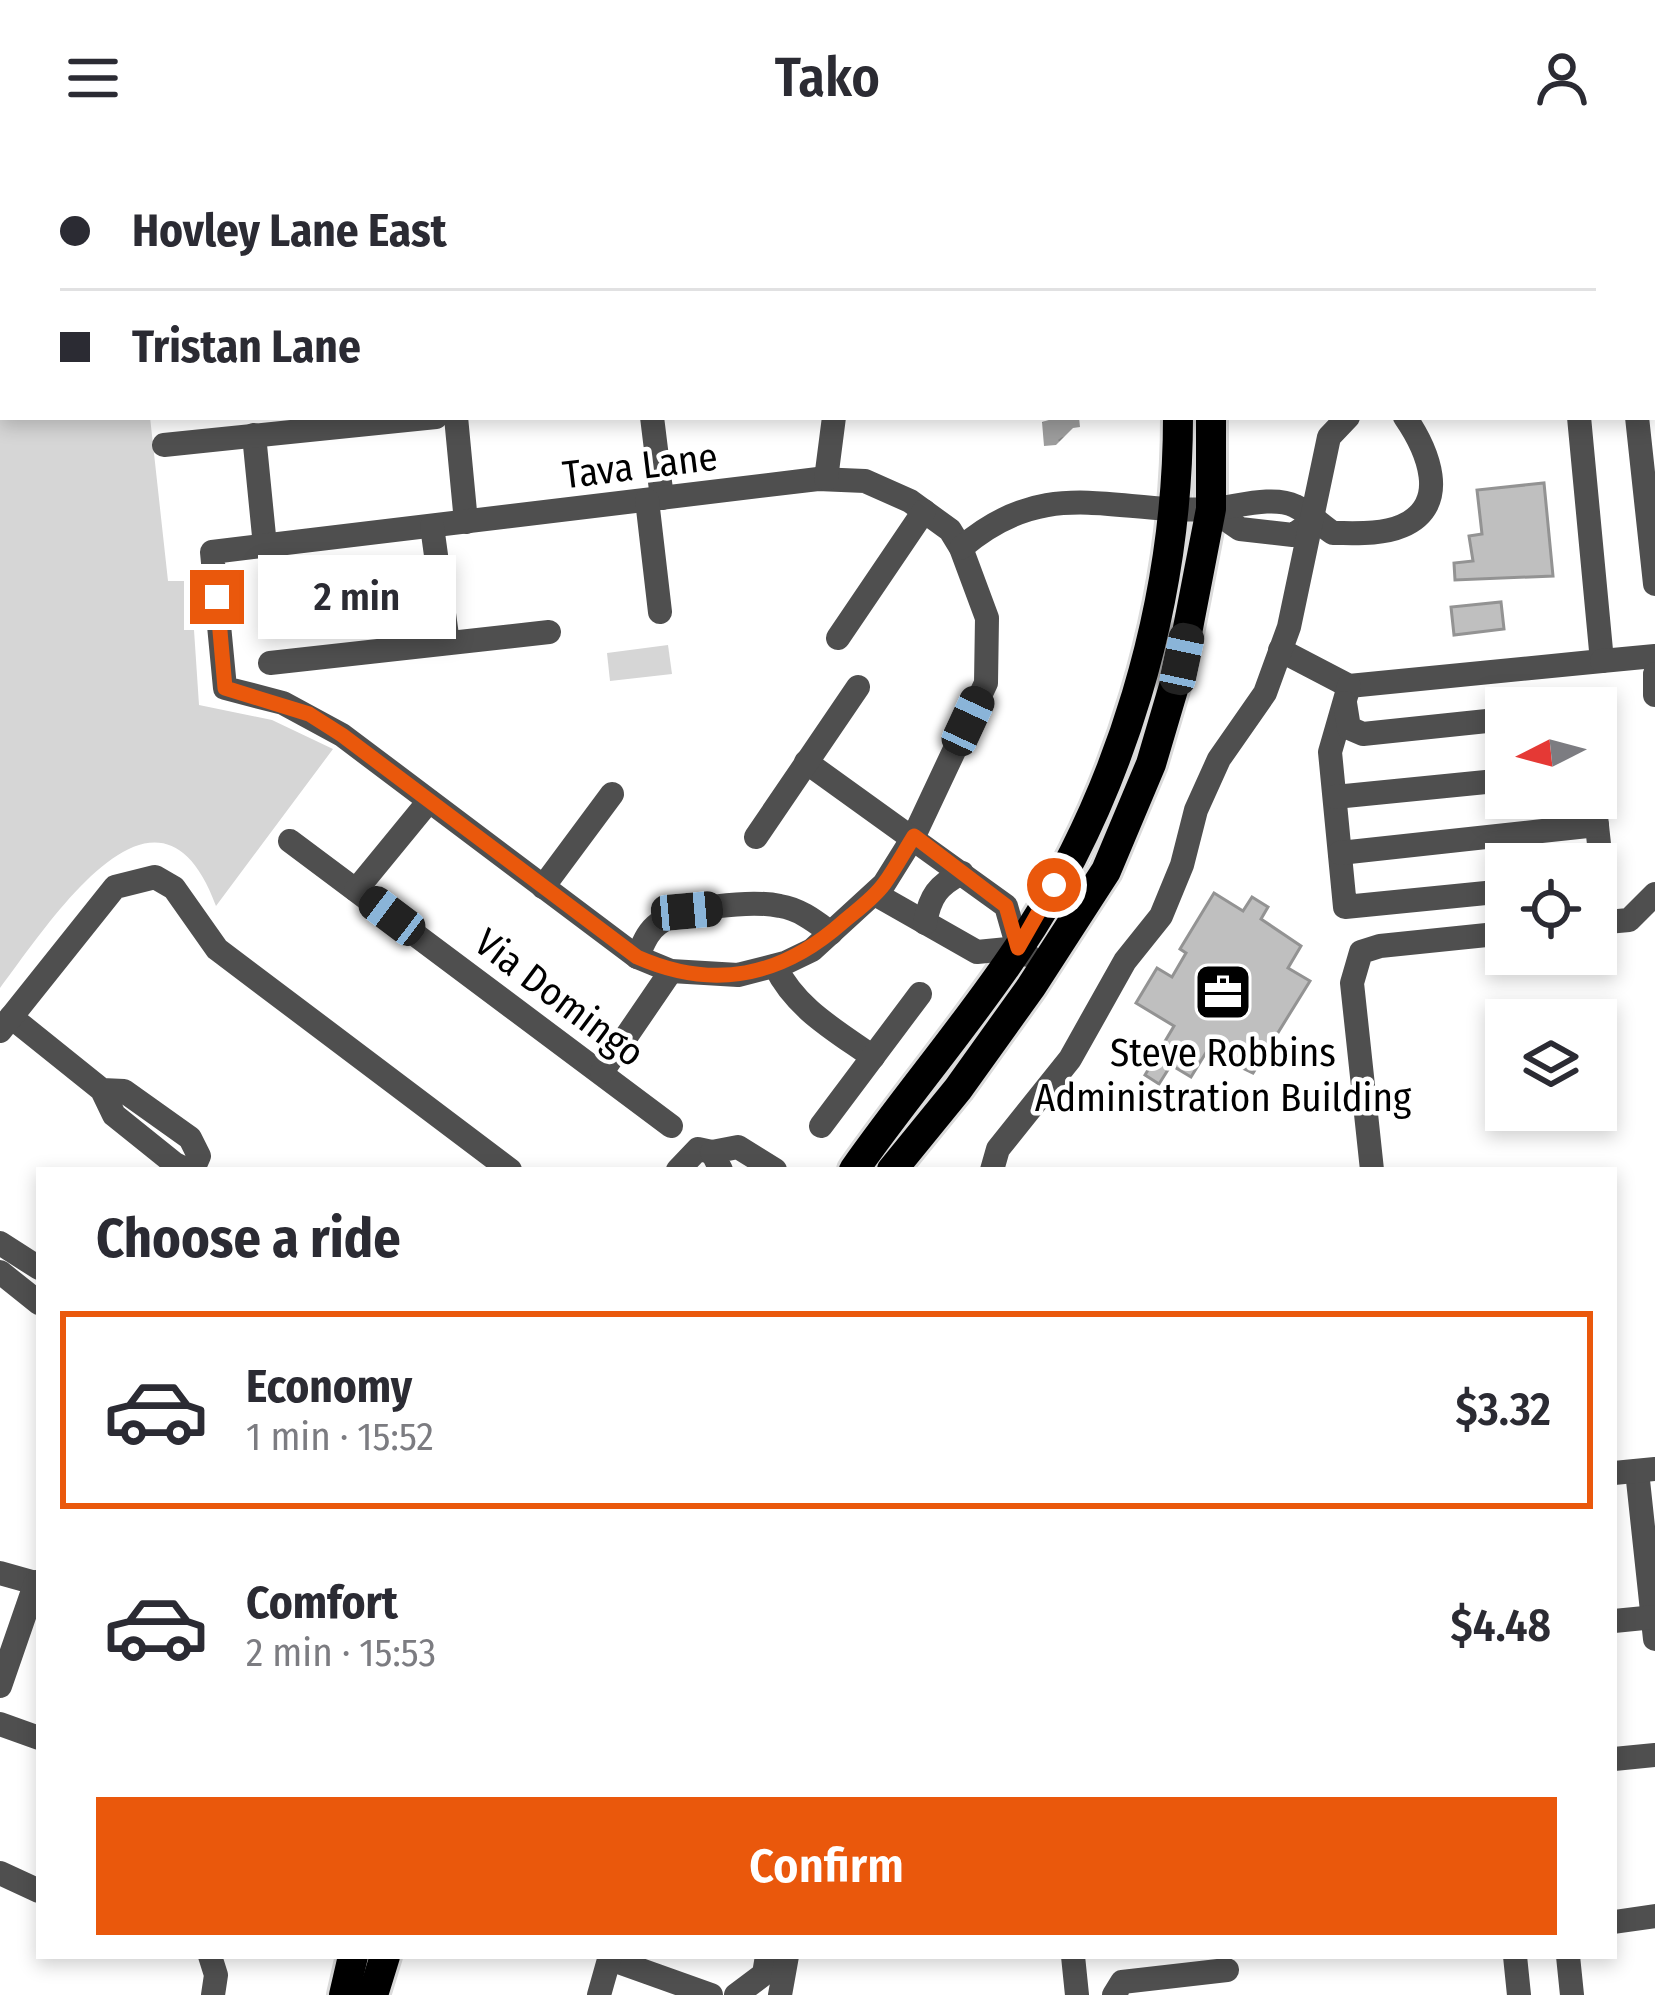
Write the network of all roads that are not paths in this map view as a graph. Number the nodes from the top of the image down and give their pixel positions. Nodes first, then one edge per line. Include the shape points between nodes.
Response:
1 (407, 420) edge
2 (456, 420) edge
3 (652, 420) edge
4 (834, 420) edge
5 (1178, 420) edge
6 (1211, 420) edge
7 (1345, 420) edge
8 (1407, 420) edge
9 (1579, 420) edge
10 (1637, 420) edge
11 (254, 436) junction
12 (164, 445) dead end
13 (826, 479) junction
14 (654, 499) junction
15 (1174, 507) junction
16 (1211, 509) junction
17 (923, 511) junction
18 (1313, 520) junction
19 (466, 522) junction
20 (432, 526) junction
21 (265, 546) junction
22 (962, 548) junction
23 (1655, 584) edge
24 (660, 612) dead end
25 (550, 632) dead end
26 (838, 638) dead end
27 (448, 643) junction
28 (1655, 656) edge
29 (1277, 657) junction
30 (1603, 661) junction
31 (270, 663) dead end
32 (1655, 674) edge
33 (858, 687) dead end
34 (1347, 694) junction
35 (1655, 695) edge
36 (1485, 721) edge
37 (806, 762) junction
38 (1485, 782) edge
39 (612, 794) dead end
40 (1335, 797) junction
41 (429, 801) junction
42 (1597, 819) edge
43 (1598, 825) junction
44 (914, 836) junction
45 (756, 837) dead end
46 (290, 841) dead end
47 (1600, 843) edge
48 (1340, 853) junction
49 (962, 873) junction
50 (543, 887) junction
51 (356, 890) junction
52 (1485, 893) edge
53 (874, 894) junction
54 (1655, 894) edge
55 (1345, 907) junction
56 (1655, 917) edge
57 (1629, 920) junction
58 (1617, 921) edge
59 (925, 922) junction
60 (831, 934) junction
61 (1485, 935) edge
62 (1018, 948) junction
63 (637, 957) junction
64 (775, 965) junction
65 (1045, 967) junction
66 (670, 971) junction
67 (1352, 983) junction
68 (920, 994) dead end
69 (5, 1024) edge
70 (873, 1057) junction
71 (602, 1072) junction
72 (102, 1090) dead end
73 (671, 1126) dead end
74 (821, 1126) dead end
75 (717, 1161) edge
76 (506, 1167) edge
77 (681, 1167) edge
78 (770, 1167) edge
79 (856, 1167) edge
80 (894, 1167) edge
81 (993, 1167) edge
82 (1372, 1167) edge
83 (0, 1243) edge
84 (36, 1266) edge
85 (0, 1272) edge
86 (36, 1301) edge
87 (1635, 1471) edge
88 (0, 1573) edge
89 (36, 1583) edge
90 (36, 1586) edge
91 (1617, 1622) edge
92 (1654, 1624) edge
93 (0, 1686) edge
94 (0, 1724) edge
95 (36, 1737) edge
96 (1655, 1755) edge
97 (1617, 1760) edge
98 (0, 1874) edge
99 (36, 1890) edge
100 (1655, 1916) edge
101 (1617, 1922) edge
102 (211, 1959) edge
103 (352, 1959) edge
104 (384, 1959) edge
105 (610, 1959) edge
106 (616, 1959) edge
107 (766, 1959) edge
108 (786, 1959) edge
109 (1073, 1959) edge
110 (1515, 1959) edge
111 (1568, 1959) edge
112 (658, 1966) edge
113 (1228, 1974) edge
114 (213, 1995) edge
115 (344, 1995) edge
116 (373, 1995) edge
117 (599, 1995) edge
118 (711, 1995) edge
119 (736, 1995) edge
120 (780, 1995) edge
121 (1077, 1995) edge
122 (1114, 1995) edge
123 (1519, 1995) edge
124 (1572, 1995) edge

1 - 11 street
2 - 19 street
3 - 14 street
4 - 13 street
5 - 15 main road
6 - 16 main road
7 - 18 street via 1329,437
8 - 18 street via 1432,473 1418,514 1397,528 1359,533 1333,533
9 - 30 street
10 - 23 street
11 - 12 street
11 - 21 street
13 - 14 street, Tava Lane
13 - 17 street, Tava Lane via 865,481
14 - 19 street, Tava Lane
14 - 24 street
15 - 16 street
15 - 22 street via 1054,502 1015,511
15 - 62 main road via 1126,730 1090,822
16 - 18 street via 1293,504
16 - 65 main road via 1182,659 1151,764 1106,871
17 - 22 street, Tava Lane
17 - 26 street
18 - 29 street
19 - 20 street, Tava Lane
20 - 21 street, Tava Lane
20 - 27 street
21 - 41 street, Tava Lane via 212,552 225,688 309,714
22 - 44 street, Tava Lane via 987,618 986,683
25 - 27 street
27 - 31 street
28 - 30 street
29 - 34 street
29 - 81 street via 1196,810 1161,916
30 - 34 street
32 - 35 street
33 - 37 street
34 - 36 street via 1349,728 1363,734
34 - 40 street via 1330,752
37 - 44 street
37 - 45 street
38 - 40 street
39 - 50 street
40 - 48 street
41 - 50 street, Tava Lane
41 - 51 street
42 - 43 street
43 - 47 street
43 - 48 street
44 - 49 street
44 - 53 street, Tava Lane
46 - 51 street, Via Domingo
48 - 55 street
49 - 59 street via 937,888
49 - 62 street via 1006,906
50 - 63 street, Tava Lane
51 - 71 street, Via Domingo
52 - 55 street
53 - 59 street
53 - 60 street, Tava Lane
54 - 57 street
55 - 67 street
56 - 57 street
57 - 58 street
59 - 62 street via 976,952
60 - 63 street via 777,905 687,911 651,930
60 - 64 street, Tava Lane
61 - 67 street via 1361,952
62 - 65 street
62 - 79 main road
63 - 66 street, Tava Lane
64 - 66 street, Tava Lane via 738,975
64 - 70 street via 809,1012
65 - 80 main road
66 - 71 street
67 - 82 street
68 - 70 street
69 - 72 street
69 - 76 street via 115,886 155,877 174,888 217,950
70 - 74 street
71 - 73 street, Via Domingo
75 - 77 street via 698,1149
75 - 78 street via 739,1147
83 - 84 street
85 - 86 street
87 - 92 street
88 - 89 street
90 - 93 street
91 - 92 street
94 - 95 street
96 - 97 street
98 - 99 street
100 - 101 street
102 - 114 street
103 - 115 main road
104 - 116 main road
105 - 117 street
106 - 112 street
107 - 119 street via 764,1974
108 - 120 street
109 - 121 street
110 - 123 street
111 - 124 street
112 - 118 street
113 - 122 street via 1121,1982

